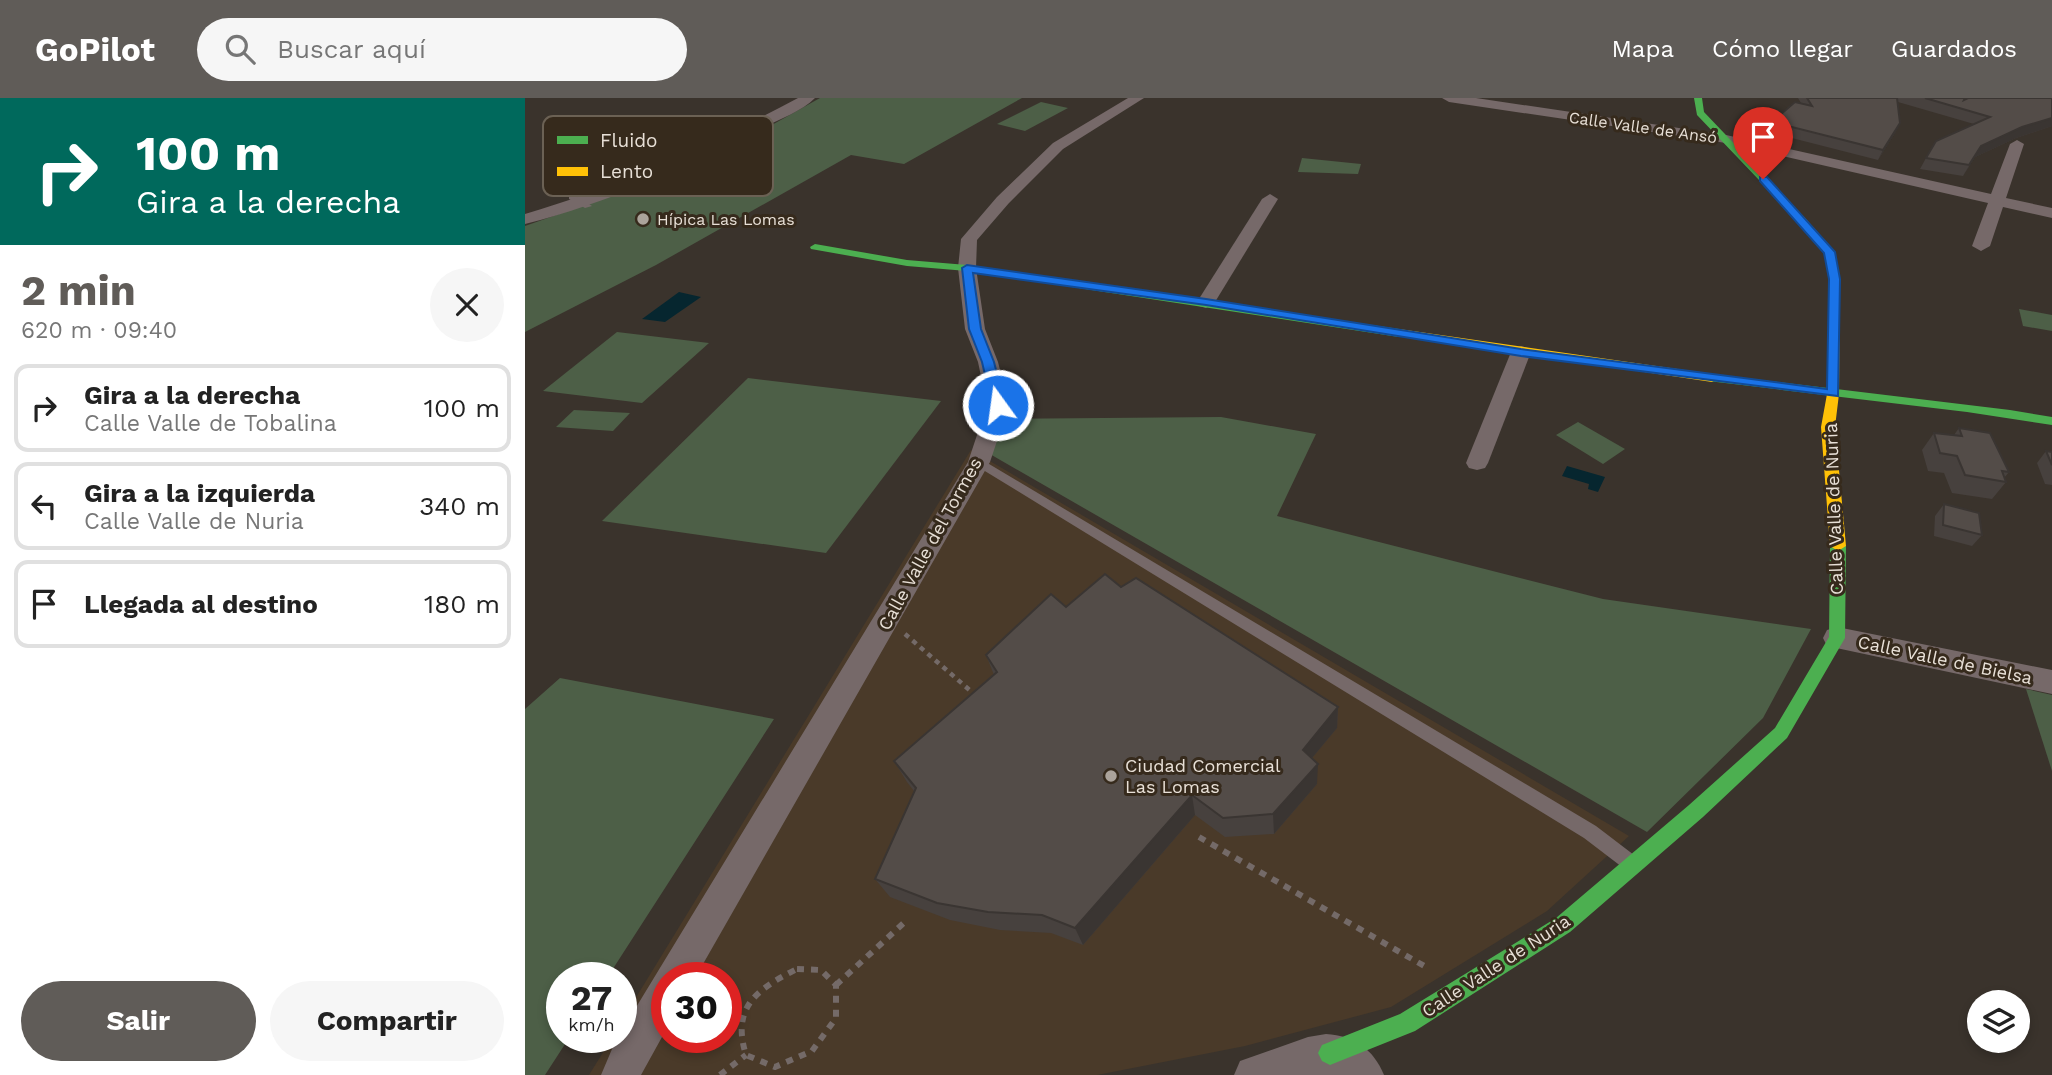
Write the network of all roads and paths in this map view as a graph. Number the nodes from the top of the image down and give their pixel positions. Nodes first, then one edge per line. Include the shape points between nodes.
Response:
1 (792, 98) edge
2 (808, 98) edge
3 (1137, 98) edge
4 (1449, 98) edge
5 (1699, 98) edge
6 (757, 116) edge
7 (773, 117) edge
8 (1726, 139) junction
9 (2017, 144) edge
10 (593, 196) edge
11 (596, 196) edge
12 (1270, 199) dead end
13 (1999, 200) junction
14 (580, 202) junction
15 (525, 211) edge
16 (2052, 213) edge
17 (525, 219) edge
18 (1981, 246) dead end
19 (815, 247) dead end
20 (967, 268) junction
21 (1206, 302) junction
22 (1521, 352) junction
23 (1833, 394) junction
24 (2052, 421) edge
25 (979, 461) junction
26 (1477, 463) dead end
27 (888, 620) junction
28 (1837, 638) junction
29 (2052, 682) edge
30 (972, 693) edge
31 (1199, 837) dead end
32 (1632, 864) junction
33 (907, 920) dead end
34 (685, 962) edge
35 (836, 985) junction
36 (1463, 989) junction
37 (651, 1019) edge
38 (1407, 1023) junction
39 (746, 1055) junction
40 (1307, 1063) edge
41 (621, 1069) edge
42 (720, 1075) edge
43 (1254, 1075) edge
44 (1364, 1075) edge
45 (1369, 1075) edge

1 - 6 street
2 - 7 street
3 - 20 street, Calle Valle del Tormes via 1058,146 1003,200 969,239
4 - 8 street, Calle Valle de Ansó
5 - 8 street, Calle Valle de Nuria via 1700,113
8 - 13 street, Calle Valle de Ansó
8 - 23 street, Calle Valle de Nuria via 1829,252 1835,279
9 - 13 street
10 - 14 street
11 - 14 street
12 - 21 street
13 - 16 street, Calle Valle de Ansó
13 - 18 street
14 - 15 street
14 - 17 street
19 - 20 street
20 - 21 street
20 - 25 street, Calle Valle del Tormes via 975,329 998,405
21 - 22 street
22 - 23 street
22 - 26 street
23 - 24 street via 1967,406
23 - 28 street, Calle Valle de Nuria via 1828,427 1839,556
25 - 27 street, Calle Valle del Tormes
25 - 32 lane via 1590,832
27 - 30 path
27 - 34 street, Calle Valle del Tormes
28 - 29 street, Calle Valle de Bielsa
28 - 32 street, Calle Valle de Nuria via 1781,733
31 - 36 path
32 - 36 street, Calle Valle de Nuria via 1563,925
33 - 35 path
35 - 39 path via 836,1018 812,1051 775,1067
35 - 39 path via 821,970 797,969 770,981 749,1004 740,1032
36 - 38 street, Calle Valle de Nuria
37 - 41 street
38 - 40 street, Calle Valle de Nuria
38 - 45 street, Calle Valle de Nuria
39 - 42 path
40 - 43 street, Calle Valle de Nuria
40 - 44 street via 1346,1058

